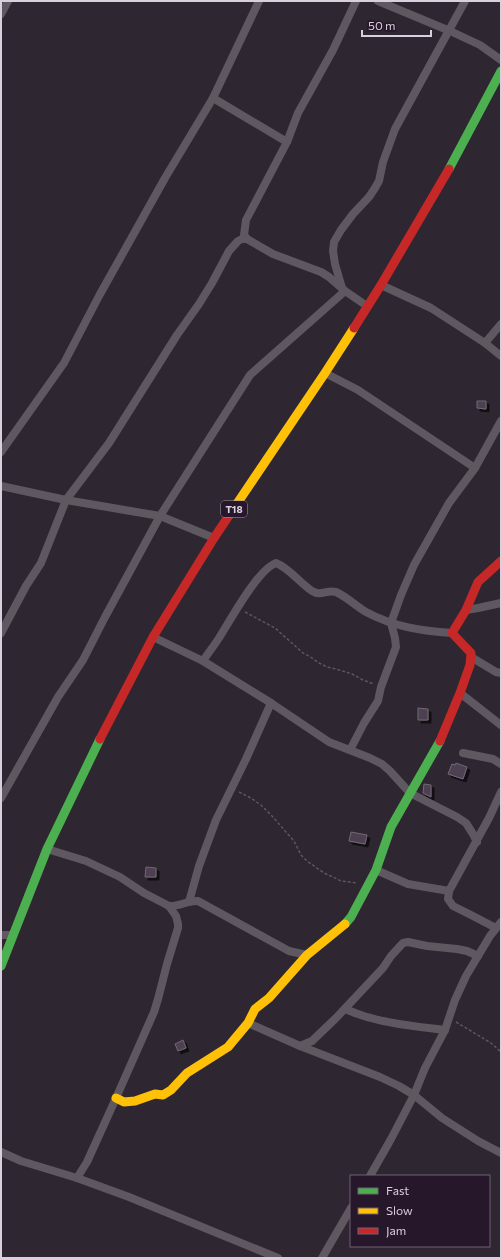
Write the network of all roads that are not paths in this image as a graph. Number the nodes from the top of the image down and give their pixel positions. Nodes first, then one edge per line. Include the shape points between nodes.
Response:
1 (8, 1) edge
2 (259, 1) edge
3 (356, 1) edge
4 (378, 1) edge
5 (465, 1) edge
6 (1, 14) edge
7 (450, 31) junction
8 (501, 60) edge
9 (501, 71) edge
10 (213, 98) junction
11 (287, 142) junction
12 (247, 239) junction
13 (381, 285) junction
14 (343, 289) junction
15 (367, 306) junction
16 (501, 324) edge
17 (485, 343) junction
18 (501, 356) edge
19 (325, 373) junction
20 (501, 421) edge
21 (1, 452) edge
22 (475, 468) junction
23 (1, 486) edge
24 (66, 500) junction
25 (160, 516) junction
26 (214, 538) junction
27 (501, 561) edge
28 (501, 603) edge
29 (466, 610) junction
30 (391, 623) junction
31 (1, 633) edge
32 (452, 633) junction
33 (153, 637) junction
34 (471, 657) junction
35 (203, 661) junction
36 (501, 673) edge
37 (460, 693) junction
38 (271, 703) junction
39 (501, 725) edge
40 (350, 750) junction
41 (464, 753) dead end
42 (501, 764) edge
43 (501, 792) edge
44 (410, 793) junction
45 (1, 798) edge
46 (477, 842) junction
47 (47, 849) junction
48 (376, 870) junction
49 (449, 891) junction
50 (189, 902) junction
51 (169, 906) junction
52 (498, 925) edge
53 (1, 935) edge
54 (13, 935) junction
55 (307, 955) junction
56 (478, 956) junction
57 (1, 966) edge
58 (345, 1009) junction
59 (248, 1023) junction
60 (445, 1030) junction
61 (300, 1046) junction
62 (414, 1095) junction
63 (116, 1098) junction
64 (1, 1152) edge
65 (501, 1153) edge
66 (371, 1175) edge
67 (77, 1178) junction
68 (350, 1210) edge
69 (278, 1258) edge
70 (322, 1258) edge

1 - 6 street
2 - 10 street
3 - 11 street via 333,50 298,113
4 - 7 street
5 - 7 street
7 - 8 street via 480,45
7 - 14 street via 395,129 379,181 369,198 353,214 334,242 335,264
9 - 13 main road, T18 via 442,183
10 - 11 street
10 - 21 street via 157,192 64,363
11 - 12 street via 246,220 244,235
12 - 14 street via 273,254 321,272
12 - 24 street via 238,241 229,251 199,304 110,443
13 - 15 main road, T18
13 - 17 street via 431,308
14 - 15 street
14 - 25 street via 250,375
15 - 19 main road, T18
16 - 17 street
17 - 18 street
19 - 22 street via 358,390
19 - 26 main road, T18
20 - 22 street
22 - 30 street via 449,503 414,565
23 - 24 street
24 - 25 street
24 - 31 street via 41,563
25 - 26 street
25 - 45 street via 83,660 58,697
26 - 33 main road, T18
27 - 29 main road via 478,582
28 - 29 street
29 - 32 main road
30 - 32 street via 421,631
30 - 35 street via 366,612 336,592 321,594 313,591 276,563 253,584
30 - 40 street via 396,647 378,701
32 - 34 main road via 469,650
33 - 35 street
33 - 47 main road, T18
34 - 36 street
34 - 37 main road
35 - 38 street
37 - 39 street
37 - 44 main road via 438,743
38 - 40 street via 324,740
38 - 50 street via 216,820
40 - 44 street via 382,764
41 - 42 street via 492,758
43 - 46 street
44 - 46 street via 466,823
44 - 48 main road via 392,827
46 - 49 street
47 - 51 street via 107,870
47 - 54 main road, T18
48 - 49 street via 408,884
48 - 55 main road via 351,917
49 - 52 street via 448,899 453,906
50 - 51 street
50 - 55 street via 198,902 289,950
51 - 63 street via 176,916 178,928 154,1012
52 - 56 street
53 - 54 street
54 - 57 main road, T18
55 - 59 main road via 269,998 255,1008
56 - 58 street via 457,949 403,943
56 - 60 street via 455,1000
58 - 60 street via 385,1022
58 - 61 street via 312,1041
59 - 61 street
59 - 63 main road via 228,1047 187,1073 164,1095 155,1094 124,1102
60 - 62 street
61 - 62 street via 380,1077
62 - 65 street via 442,1118
62 - 66 street
63 - 67 street
64 - 67 street via 21,1161
67 - 69 street
68 - 70 street

